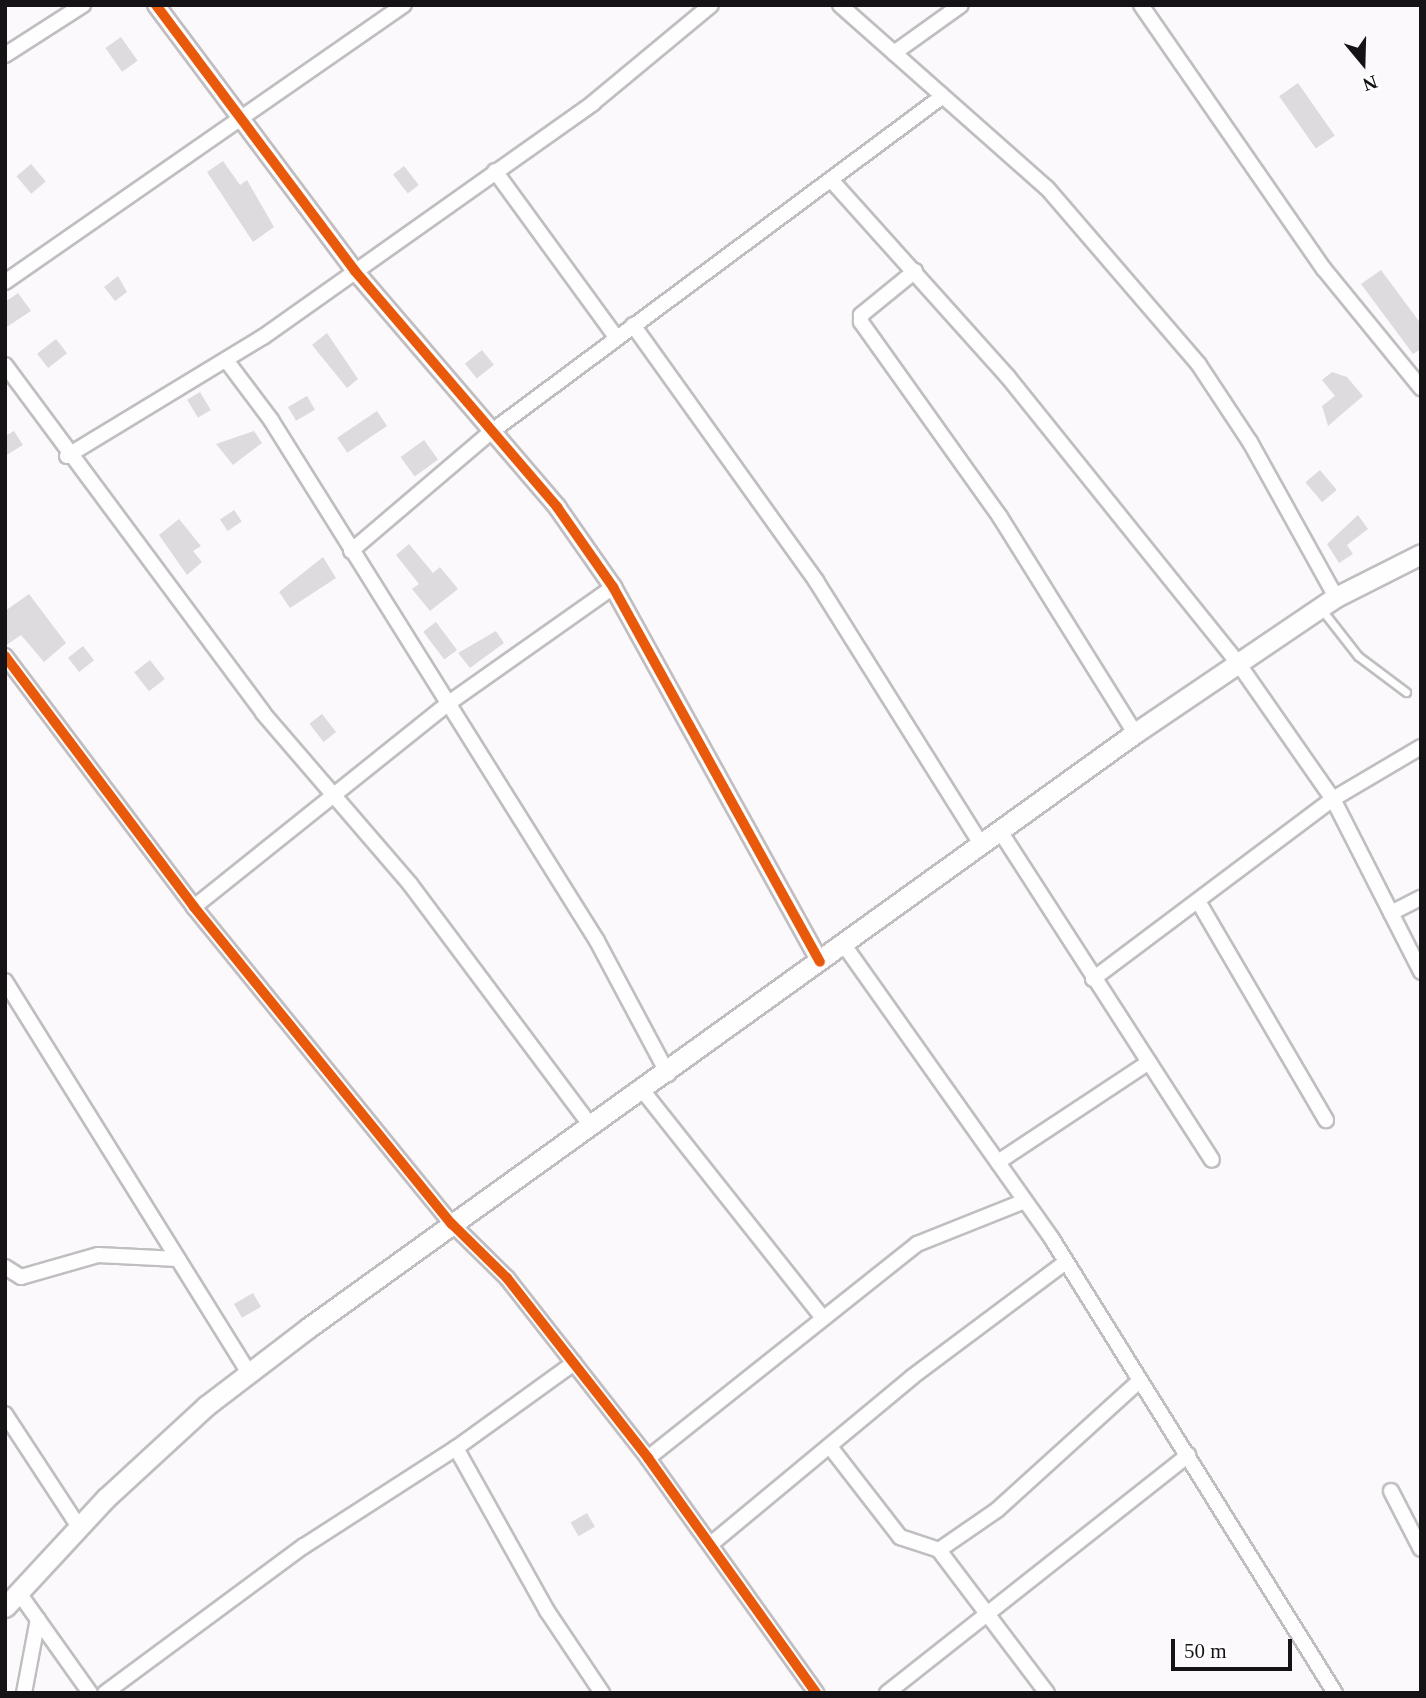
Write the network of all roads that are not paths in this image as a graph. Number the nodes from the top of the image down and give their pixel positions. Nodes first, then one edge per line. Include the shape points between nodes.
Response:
1 (83, 5) edge
2 (156, 5) edge
3 (404, 5) edge
4 (710, 5) edge
5 (840, 5) edge
6 (961, 5) edge
7 (1141, 5) edge
8 (894, 53) junction
9 (5, 55) edge
10 (943, 96) junction
11 (245, 116) junction
12 (495, 171) junction
13 (833, 182) junction
14 (355, 271) junction
15 (915, 271) junction
16 (5, 282) edge
17 (633, 325) junction
18 (616, 337) junction
19 (226, 360) junction
20 (5, 365) edge
21 (1421, 388) edge
22 (491, 432) junction
23 (67, 456) junction
24 (351, 551) junction
25 (1421, 554) edge
26 (613, 587) junction
27 (1328, 602) junction
28 (5, 656) edge
29 (1238, 663) junction
30 (1406, 692) dead end
31 (446, 705) junction
32 (1135, 733) junction
33 (1421, 747) edge
34 (334, 796) junction
35 (1333, 799) junction
36 (1000, 831) junction
37 (982, 846) junction
38 (1421, 898) edge
39 (1198, 901) junction
40 (194, 907) junction
41 (1391, 913) junction
42 (844, 945) junction
43 (820, 962) junction
44 (1421, 972) edge
45 (1093, 979) junction
46 (5, 981) edge
47 (1149, 1062) junction
48 (668, 1074) junction
49 (643, 1091) junction
50 (1326, 1120) dead end
51 (591, 1126) junction
52 (1212, 1160) dead end
53 (998, 1162) junction
54 (1025, 1200) junction
55 (453, 1224) junction
56 (178, 1259) junction
57 (1066, 1262) junction
58 (5, 1267) edge
59 (823, 1318) junction
60 (574, 1363) junction
61 (249, 1373) junction
62 (1138, 1382) junction
63 (5, 1414) edge
64 (456, 1448) junction
65 (831, 1448) junction
66 (1188, 1455) junction
67 (648, 1458) junction
68 (1391, 1492) dead end
69 (79, 1527) junction
70 (710, 1544) junction
71 (1421, 1549) edge
72 (939, 1550) junction
73 (12, 1600) edge
74 (983, 1613) junction
75 (38, 1619) junction
76 (24, 1693) edge
77 (90, 1693) edge
78 (105, 1693) edge
79 (602, 1693) edge
80 (816, 1693) edge
81 (887, 1693) edge
82 (1047, 1693) edge
83 (1335, 1693) edge

1 - 9 street
2 - 11 street
3 - 11 street
4 - 12 street via 593,103
5 - 8 street
6 - 8 street
7 - 21 street via 1324,269
8 - 10 street
10 - 13 street
10 - 27 street via 1047,188 1199,365 1250,442
11 - 14 street
11 - 16 street
12 - 14 street
12 - 18 street
13 - 15 street
13 - 17 street
14 - 19 street
14 - 22 street
15 - 29 street via 1008,377
15 - 32 street via 861,315 861,322 1000,517
17 - 18 street
17 - 37 street via 816,581
18 - 22 street
19 - 23 street
19 - 24 street
20 - 23 street
22 - 24 street
22 - 26 street via 557,507
23 - 34 street via 263,713
24 - 31 street
25 - 27 main road
26 - 31 street
26 - 43 street
27 - 29 main road
27 - 30 lane via 1358,656
28 - 40 street
29 - 32 main road
29 - 35 street
31 - 34 street
31 - 48 street via 597,941
32 - 36 main road
33 - 35 street
34 - 40 street
34 - 51 street via 410,884
35 - 39 street
35 - 41 street
36 - 37 main road
36 - 45 street
37 - 42 main road
38 - 41 street
39 - 45 street
39 - 50 street
40 - 55 street
41 - 44 street
42 - 43 main road
42 - 53 street
43 - 48 main road
45 - 47 street
46 - 56 street
47 - 52 street
47 - 53 street
48 - 49 main road
49 - 51 main road
49 - 59 street
51 - 55 main road
53 - 54 street
54 - 57 street
54 - 59 street via 917,1244
55 - 60 street via 507,1278
55 - 61 main road
56 - 58 street via 98,1255 21,1277
56 - 61 street
57 - 62 street
57 - 65 street via 912,1377
59 - 67 street
60 - 64 street
60 - 67 street
61 - 69 main road
62 - 66 street
62 - 72 street via 997,1510
63 - 69 street
64 - 78 street via 304,1546
64 - 79 street via 547,1611
65 - 70 street
65 - 72 street via 901,1537
66 - 74 street
66 - 83 street
67 - 70 street
68 - 71 street
69 - 73 main road
70 - 80 street
72 - 74 street
73 - 75 street
74 - 81 street
74 - 82 street
75 - 76 street
75 - 77 street

